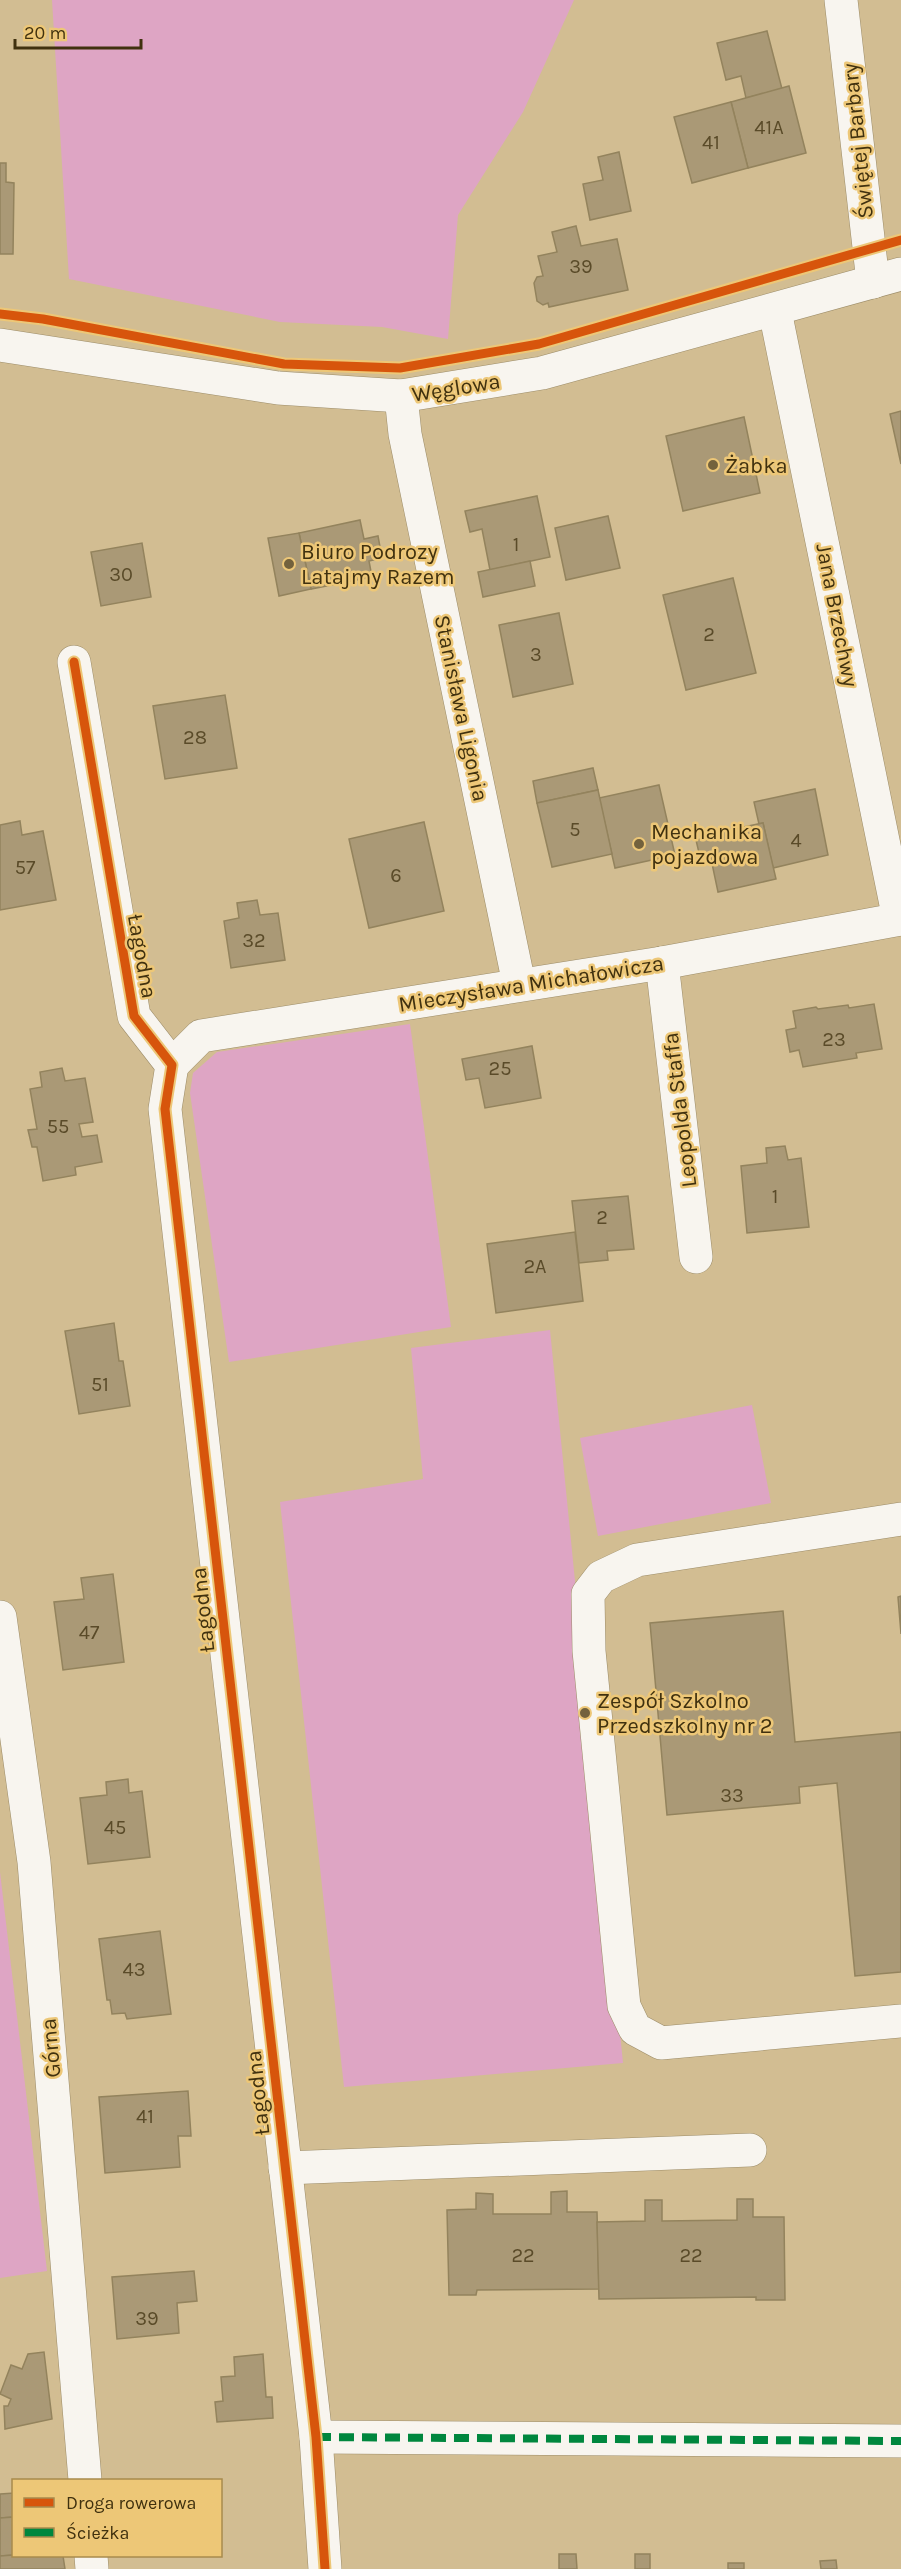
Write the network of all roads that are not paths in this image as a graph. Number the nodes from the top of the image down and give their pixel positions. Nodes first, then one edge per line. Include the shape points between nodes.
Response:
1 (841, 0) edge
2 (887, 278) edge
3 (775, 311) junction
4 (0, 345) edge
5 (401, 396) junction
6 (74, 662) dead end
7 (900, 919) edge
8 (662, 963) junction
9 (519, 984) junction
10 (172, 1065) junction
11 (696, 1257) dead end
12 (901, 1519) edge
13 (0, 1617) edge
14 (901, 2021) edge
15 (750, 2150) dead end
16 (285, 2168) junction
17 (316, 2437) junction
18 (901, 2441) edge
19 (85, 2479) edge
20 (325, 2569) edge

1 - 2 street, Świętej Barbary
2 - 3 street, Węglowa
3 - 5 street, Węglowa via 542,373
3 - 7 street, Jana Brzechwy
4 - 5 street, Węglowa via 278,388
5 - 9 street, Stanisława Ligonia via 405,434
6 - 10 street, Łagodna via 134,1016
7 - 8 street, Mieczysława Michałowicza
8 - 9 street, Mieczysława Michałowicza
8 - 11 street, Leopolda Staffa
9 - 10 street, Mieczysława Michałowicza via 201,1036
10 - 16 street, Łagodna via 165,1109
12 - 14 street via 637,1560 601,1577 588,1594 589,1651 624,2006 635,2030 661,2043
13 - 19 street, Górna via 34,1862
15 - 16 street
16 - 17 street, Łagodna
17 - 18 street
17 - 20 street, Łagodna

